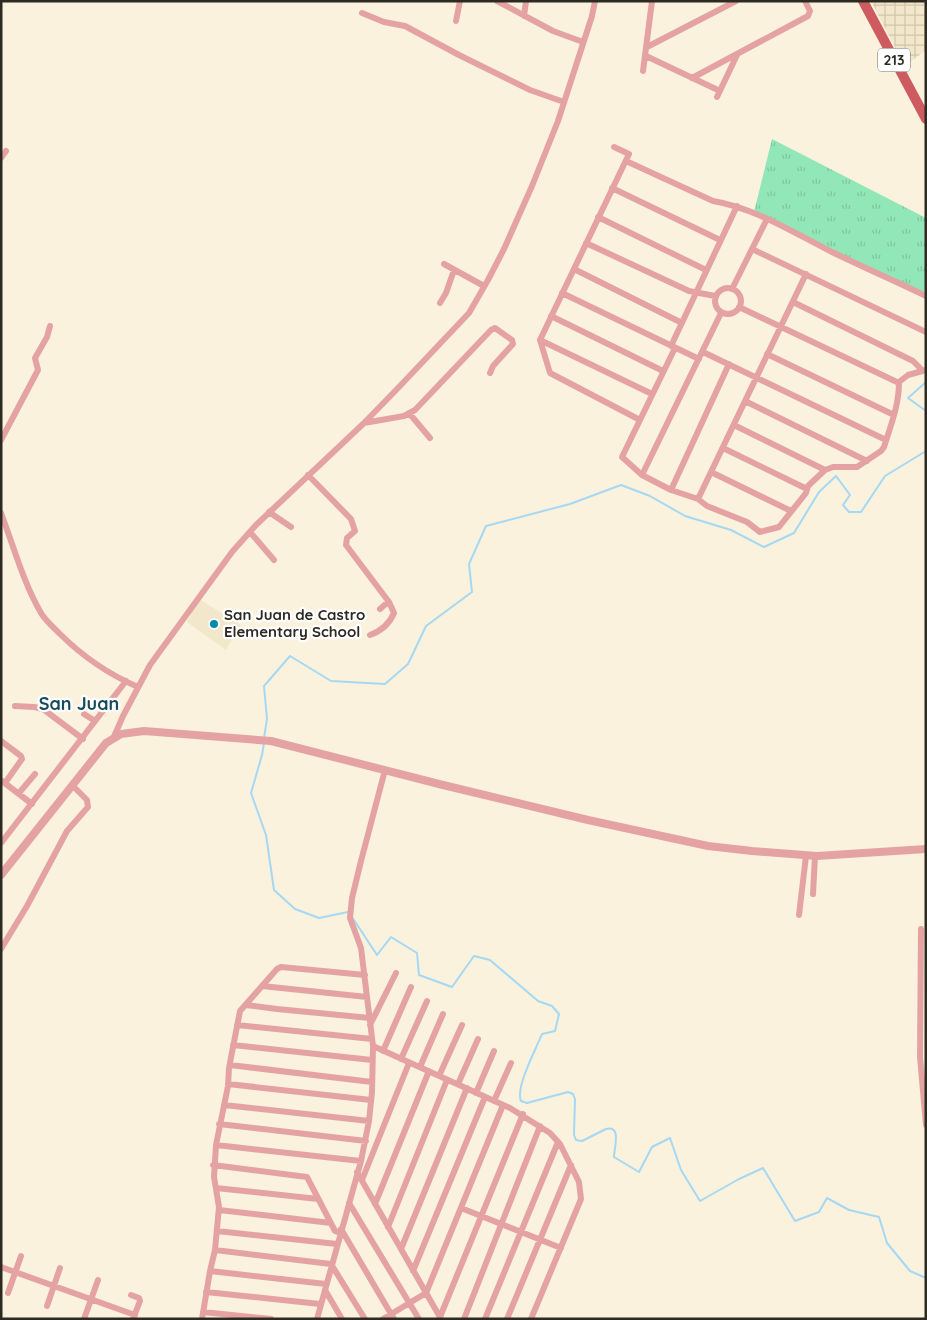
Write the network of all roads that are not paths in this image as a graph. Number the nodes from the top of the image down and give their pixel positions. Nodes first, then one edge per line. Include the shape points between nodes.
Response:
1 (460, 1) edge
2 (497, 1) edge
3 (526, 1) edge
4 (596, 1) edge
5 (652, 1) edge
6 (736, 1) edge
7 (805, 1) edge
8 (863, 1) edge
9 (362, 13) dead end
10 (524, 16) junction
11 (456, 21) dead end
12 (583, 42) junction
13 (647, 47) junction
14 (737, 55) junction
15 (646, 56) junction
16 (643, 72) dead end
17 (692, 78) junction
18 (564, 102) junction
19 (923, 106) edge
20 (926, 118) edge
21 (614, 147) dead end
22 (6, 151) dead end
23 (1, 158) edge
24 (626, 161) junction
25 (612, 188) junction
26 (736, 206) junction
27 (598, 217) junction
28 (767, 219) junction
29 (720, 240) junction
30 (586, 243) junction
31 (752, 249) junction
32 (444, 264) dead end
33 (574, 269) junction
34 (454, 270) junction
35 (706, 270) junction
36 (806, 274) junction
37 (484, 286) junction
38 (732, 289) junction
39 (562, 293) junction
40 (697, 293) junction
41 (715, 296) junction
42 (926, 296) edge
43 (792, 302) junction
44 (440, 303) dead end
45 (740, 307) junction
46 (721, 313) junction
47 (551, 316) junction
48 (682, 323) junction
49 (50, 326) dead end
50 (781, 327) junction
51 (926, 332) edge
52 (540, 340) junction
53 (673, 346) junction
54 (703, 352) junction
55 (767, 354) junction
56 (699, 359) junction
57 (729, 364) junction
58 (924, 370) edge
59 (663, 371) junction
60 (490, 373) dead end
61 (756, 378) junction
62 (899, 383) junction
63 (652, 394) junction
64 (745, 401) junction
65 (410, 414) junction
66 (894, 415) junction
67 (640, 420) junction
68 (363, 424) junction
69 (734, 425) junction
70 (430, 438) dead end
71 (1, 440) edge
72 (886, 440) junction
73 (723, 448) junction
74 (866, 461) junction
75 (825, 470) junction
76 (711, 472) junction
77 (308, 475) junction
78 (642, 475) junction
79 (671, 490) junction
80 (807, 490) junction
81 (698, 499) junction
82 (792, 511) junction
83 (269, 512) junction
84 (1, 514) edge
85 (4, 527) edge
86 (291, 527) dead end
87 (250, 532) junction
88 (274, 560) dead end
89 (388, 602) junction
90 (380, 608) dead end
91 (370, 635) dead end
92 (126, 682) junction
93 (138, 687) junction
94 (15, 706) dead end
95 (84, 714) dead end
96 (95, 721) junction
97 (83, 739) junction
98 (113, 739) junction
99 (1, 741) edge
100 (385, 770) junction
101 (35, 774) dead end
102 (3, 781) edge
103 (72, 785) junction
104 (19, 793) junction
105 (32, 804) junction
106 (1, 843) edge
107 (926, 849) edge
108 (806, 856) junction
109 (815, 856) junction
110 (1, 875) edge
111 (813, 894) dead end
112 (799, 915) dead end
113 (921, 929) dead end
114 (1, 950) edge
115 (396, 973) dead end
116 (364, 975) junction
117 (262, 986) junction
118 (411, 987) dead end
119 (367, 997) junction
120 (427, 1001) dead end
121 (246, 1005) junction
122 (444, 1014) dead end
123 (370, 1022) junction
124 (923, 1024) edge
125 (237, 1025) junction
126 (462, 1025) dead end
127 (478, 1039) dead end
128 (372, 1043) junction
129 (233, 1045) junction
130 (383, 1050) junction
131 (494, 1051) dead end
132 (923, 1057) edge
133 (402, 1059) junction
134 (372, 1060) junction
135 (409, 1063) junction
136 (511, 1063) dead end
137 (230, 1065) junction
138 (420, 1067) junction
139 (429, 1072) junction
140 (439, 1076) junction
141 (447, 1080) junction
142 (372, 1082) junction
143 (228, 1084) junction
144 (458, 1084) junction
145 (467, 1088) junction
146 (476, 1093) junction
147 (485, 1097) junction
148 (372, 1100) junction
149 (494, 1101) junction
150 (925, 1103) edge
151 (224, 1105) junction
152 (503, 1105) junction
153 (523, 1114) junction
154 (369, 1121) junction
155 (219, 1124) junction
156 (926, 1125) edge
157 (540, 1126) junction
158 (366, 1141) junction
159 (558, 1142) junction
160 (216, 1145) junction
161 (360, 1161) junction
162 (213, 1165) junction
163 (571, 1165) junction
164 (358, 1172) junction
165 (362, 1180) junction
166 (216, 1188) junction
167 (318, 1200) junction
168 (349, 1203) junction
169 (375, 1204) junction
170 (461, 1208) junction
171 (219, 1210) junction
172 (481, 1216) junction
173 (331, 1223) junction
174 (502, 1224) junction
175 (388, 1227) junction
176 (217, 1231) junction
177 (340, 1231) junction
178 (521, 1232) junction
179 (540, 1240) junction
180 (337, 1244) junction
181 (560, 1248) junction
182 (401, 1249) junction
183 (215, 1250) junction
184 (21, 1256) dead end
185 (331, 1264) junction
186 (1, 1267) edge
187 (60, 1268) dead end
188 (210, 1271) junction
189 (414, 1271) junction
190 (16, 1272) junction
191 (98, 1280) dead end
192 (54, 1286) junction
193 (326, 1287) junction
194 (206, 1292) junction
195 (8, 1293) dead end
196 (426, 1293) junction
197 (131, 1295) dead end
198 (90, 1299) junction
199 (410, 1303) junction
200 (320, 1304) junction
201 (47, 1306) dead end
202 (203, 1315) edge
203 (393, 1316) edge
204 (134, 1317) edge
205 (440, 1318) edge
206 (84, 1319) edge
207 (271, 1319) edge
208 (317, 1319) edge
209 (342, 1319) edge
210 (365, 1319) edge
211 (383, 1319) edge
212 (419, 1319) edge
213 (464, 1319) edge
214 (485, 1319) edge
215 (507, 1319) edge
216 (531, 1319) edge

1 - 11 street
2 - 10 street
3 - 10 street
4 - 12 street
5 - 13 street
6 - 13 street
7 - 14 street via 810,11 808,16
8 - 19 main road, 213
9 - 18 street via 405,26 530,90
10 - 12 street
12 - 18 street
13 - 15 street
14 - 17 street
14 - 17 street via 719,94
15 - 16 street
15 - 17 street
18 - 37 street via 532,186
19 - 20 main road, 213
21 - 24 street via 629,154
22 - 23 street
24 - 25 street
24 - 26 street via 713,201
25 - 27 street
25 - 29 street
26 - 28 street
26 - 29 street
27 - 30 street
27 - 35 street
28 - 31 street
28 - 42 street
29 - 35 street
30 - 33 street
30 - 40 street
31 - 36 street
31 - 38 street
32 - 34 street
33 - 39 street
33 - 48 street
34 - 37 street
34 - 44 street
35 - 40 street
36 - 43 street
36 - 51 street
37 - 68 street via 462,322
38 - 41 street via 721,289
38 - 45 street via 740,296
39 - 47 street
39 - 53 street
40 - 41 street
40 - 48 street
41 - 46 street via 714,304
43 - 50 street
43 - 58 street via 906,357
45 - 46 street via 732,314
45 - 50 street
46 - 54 street
47 - 52 street
47 - 59 street
48 - 53 street
49 - 71 street via 35,358 38,370
50 - 55 street
50 - 62 street
52 - 63 street
52 - 67 street via 550,373
53 - 56 street
53 - 59 street
54 - 56 street
54 - 57 street
55 - 61 street
55 - 66 street
56 - 78 street
57 - 61 street
57 - 79 street
58 - 62 street
59 - 63 street
60 - 65 street via 513,344 495,328
61 - 64 street
61 - 72 street
62 - 66 street
63 - 67 street
64 - 69 street
64 - 74 street
65 - 68 street
65 - 70 street
66 - 72 street
67 - 78 street via 622,457
68 - 77 street
69 - 73 street
69 - 75 street
72 - 74 street via 881,450
73 - 76 street
73 - 80 street
74 - 75 street via 857,468 832,467
75 - 80 street
76 - 81 street
76 - 82 street
77 - 83 street
77 - 89 street via 351,519 355,531 347,538 346,545
78 - 79 street
79 - 81 street
80 - 82 street
81 - 82 street via 707,506 748,522 760,532 779,527
83 - 86 street
83 - 87 street
84 - 85 street
85 - 92 street via 42,614 71,645
87 - 88 street
87 - 93 street via 166,641
89 - 90 street
89 - 91 street via 394,613 392,617 379,632
92 - 93 street
92 - 96 street
93 - 98 street
94 - 97 street via 42,709
95 - 96 street
96 - 97 street
97 - 105 street
98 - 100 street via 121,734 144,731 260,739
98 - 103 street
99 - 102 street via 22,759
100 - 108 street via 708,846
100 - 116 street via 352,898 350,918 361,948
101 - 104 street
102 - 104 street
103 - 110 street
103 - 114 street via 87,800 88,807 67,831
104 - 105 street
105 - 106 street
107 - 109 street
108 - 109 street
108 - 112 street
109 - 111 street
113 - 124 street
115 - 123 street
116 - 117 street via 286,966 277,969
116 - 119 street
117 - 119 street
117 - 121 street
118 - 130 street
119 - 123 street
120 - 133 street
121 - 123 street
121 - 125 street via 240,1011
122 - 138 street
123 - 128 street
124 - 132 street
125 - 128 street
125 - 129 street
126 - 140 street
127 - 144 street
128 - 130 street
128 - 134 street
129 - 134 street
129 - 137 street
130 - 133 street
131 - 146 street
132 - 150 street
133 - 135 street
134 - 142 street
135 - 138 street
135 - 165 street
136 - 149 street
137 - 142 street
137 - 143 street
138 - 139 street
139 - 140 street
139 - 169 street
140 - 141 street
141 - 144 street
141 - 175 street
142 - 148 street
143 - 148 street
143 - 151 street
144 - 145 street
145 - 146 street
145 - 182 street
146 - 147 street
147 - 149 street
147 - 189 street
148 - 154 street
149 - 152 street
150 - 156 street
151 - 154 street
151 - 155 street
152 - 153 street
152 - 170 street
153 - 157 street
153 - 172 street
154 - 158 street
155 - 158 street
155 - 160 street
157 - 159 street
157 - 174 street
158 - 161 street
159 - 163 street
159 - 178 street
160 - 161 street
160 - 162 street
161 - 164 street
162 - 166 street
162 - 167 street via 307,1177
163 - 179 street
163 - 181 street via 579,1182 581,1199
164 - 165 street
164 - 168 street
165 - 169 street
166 - 167 street
166 - 171 street
167 - 173 street
168 - 177 street
168 - 199 street
169 - 175 street
170 - 172 street
170 - 196 street
171 - 173 street
171 - 176 street
172 - 174 street
172 - 205 street
173 - 177 street via 335,1231
174 - 178 street
174 - 213 street
175 - 182 street
176 - 180 street
176 - 183 street
177 - 180 street
177 - 203 street
178 - 179 street
178 - 214 street
179 - 181 street
179 - 215 street
180 - 185 street
181 - 216 street
182 - 189 street
183 - 185 street
183 - 188 street
184 - 190 street
185 - 193 street
185 - 210 street
186 - 190 street
187 - 192 street
188 - 193 street
188 - 194 street
189 - 196 street
190 - 192 street
190 - 195 street
191 - 198 street
192 - 198 street
192 - 201 street
193 - 200 street
193 - 209 street
194 - 200 street
194 - 202 street
196 - 199 street
196 - 205 street
197 - 204 street via 140,1300
198 - 204 street
198 - 206 street
199 - 203 street
199 - 212 street
200 - 208 street
202 - 207 street
203 - 211 street

